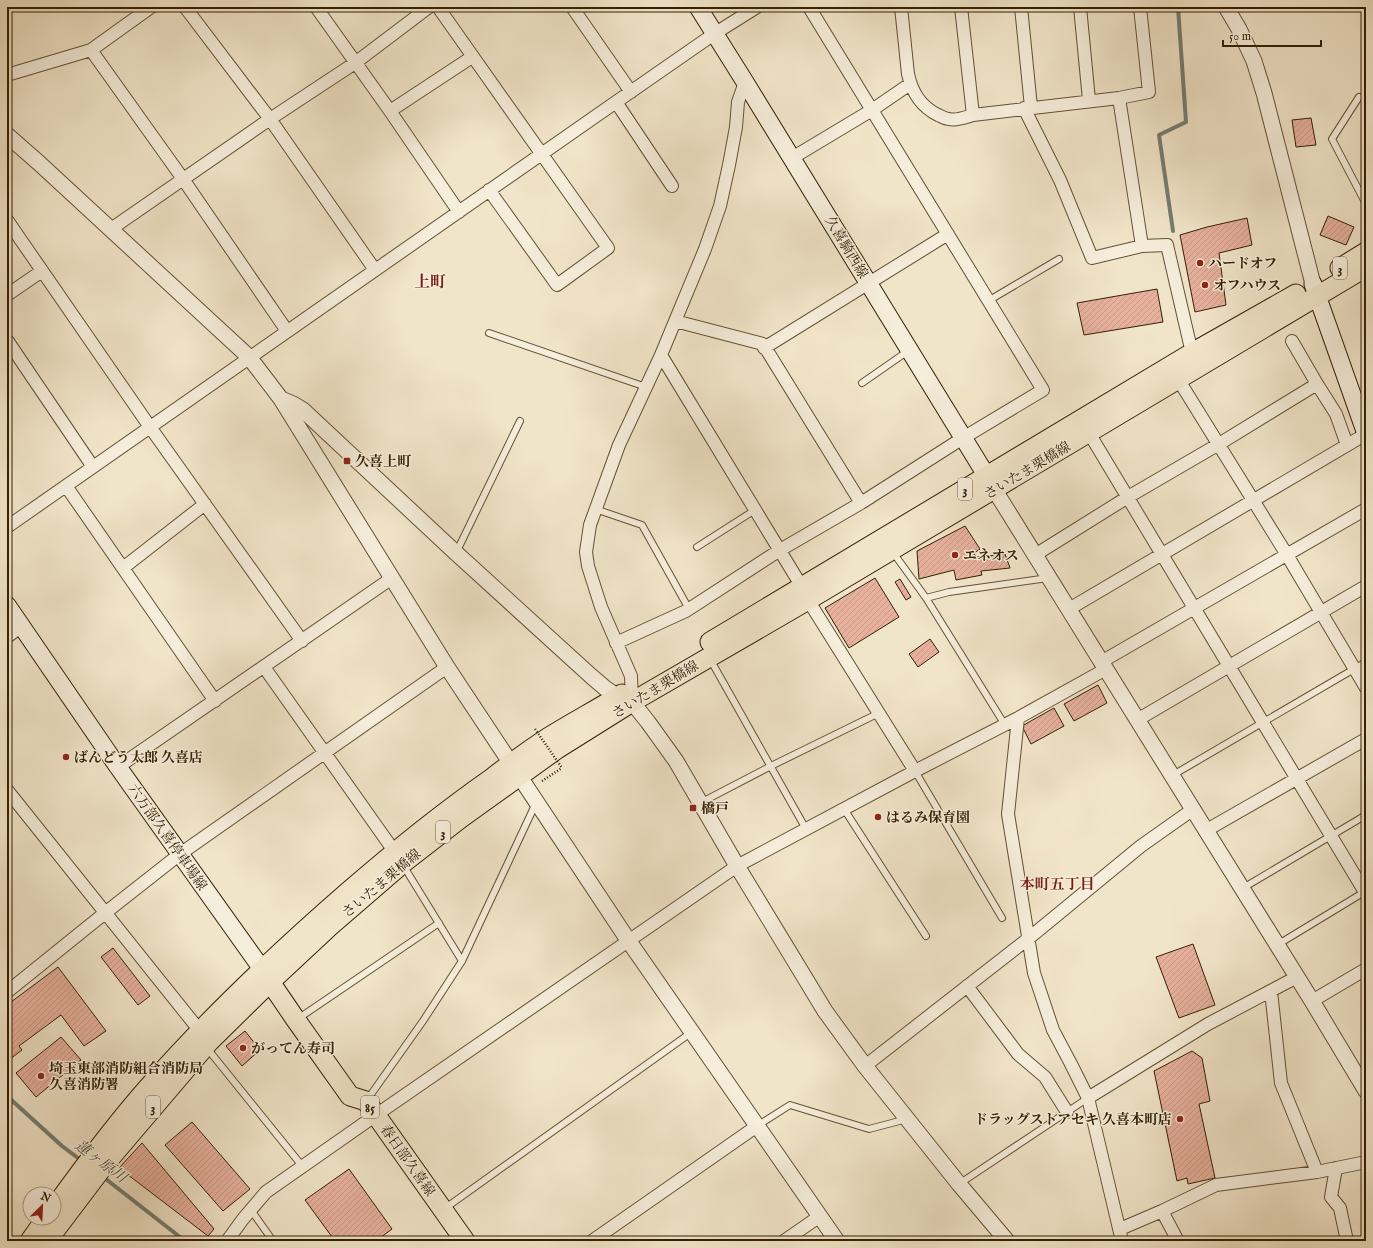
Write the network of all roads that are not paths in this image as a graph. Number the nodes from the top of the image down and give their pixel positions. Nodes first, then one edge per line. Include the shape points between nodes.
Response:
1 (151, 7) edge
2 (185, 7) edge
3 (316, 7) edge
4 (429, 7) edge
5 (438, 7) edge
6 (572, 7) edge
7 (698, 7) edge
8 (757, 7) edge
9 (810, 7) edge
10 (901, 7) edge
11 (961, 7) edge
12 (1021, 7) edge
13 (1080, 7) edge
14 (1140, 7) edge
15 (1226, 7) edge
16 (714, 34) junction
17 (90, 50) junction
18 (472, 57) junction
19 (355, 63) junction
20 (7, 74) edge
21 (746, 82) junction
22 (910, 84) junction
23 (631, 92) junction
24 (1359, 97) dead end
25 (1119, 98) junction
26 (1089, 100) junction
27 (616, 102) junction
28 (1027, 108) junction
29 (872, 110) junction
30 (390, 111) junction
31 (973, 114) junction
32 (270, 119) junction
33 (7, 136) edge
34 (542, 153) junction
35 (792, 158) junction
36 (184, 179) junction
37 (672, 186) dead end
38 (489, 190) junction
39 (1366, 204) edge
40 (459, 212) junction
41 (7, 220) edge
42 (111, 229) junction
43 (948, 234) junction
44 (1142, 246) junction
45 (1366, 252) edge
46 (1058, 259) dead end
47 (1366, 267) edge
48 (375, 270) junction
49 (42, 271) junction
50 (868, 283) junction
51 (1315, 290) junction
52 (7, 295) edge
53 (988, 301) junction
54 (675, 322) junction
55 (287, 331) junction
56 (489, 333) dead end
57 (7, 340) edge
58 (1292, 340) dead end
59 (764, 348) junction
60 (909, 350) junction
61 (1192, 353) junction
62 (661, 355) junction
63 (249, 357) junction
64 (1178, 379) junction
65 (862, 383) dead end
66 (1317, 384) junction
67 (646, 387) junction
68 (281, 399) junction
69 (520, 421) dead end
70 (150, 427) junction
71 (1089, 432) junction
72 (1366, 434) edge
73 (963, 438) junction
74 (1219, 444) junction
75 (1347, 445) junction
76 (93, 467) junction
77 (990, 482) junction
78 (66, 486) junction
79 (1128, 496) junction
80 (1253, 500) junction
81 (861, 503) junction
82 (205, 504) junction
83 (595, 509) junction
84 (1366, 509) edge
85 (756, 510) junction
86 (7, 528) edge
87 (697, 547) dead end
88 (780, 550) junction
89 (891, 550) junction
90 (456, 553) junction
91 (1162, 554) junction
92 (1035, 555) junction
93 (1287, 555) junction
94 (123, 568) junction
95 (392, 578) junction
96 (1050, 578) junction
97 (1366, 586) edge
98 (805, 593) junction
99 (926, 598) junction
100 (7, 605) edge
101 (1195, 608) junction
102 (689, 609) junction
103 (1068, 609) junction
104 (1321, 612) junction
105 (21, 625) junction
106 (7, 635) edge
107 (302, 641) junction
108 (616, 643) junction
109 (709, 657) junction
110 (1366, 662) edge
111 (1104, 666) junction
112 (1230, 666) junction
113 (264, 667) junction
114 (447, 667) junction
115 (1354, 669) junction
116 (1366, 688) edge
117 (627, 696) junction
118 (216, 700) junction
119 (879, 714) junction
120 (1018, 718) junction
121 (1137, 720) junction
122 (1263, 722) junction
123 (1005, 724) junction
124 (1366, 739) edge
125 (324, 753) junction
126 (771, 766) junction
127 (118, 767) junction
128 (516, 769) junction
129 (915, 771) junction
130 (1172, 776) junction
131 (1297, 778) junction
132 (7, 790) edge
133 (537, 802) junction
134 (700, 803) junction
135 (844, 809) junction
136 (1192, 810) junction
137 (1366, 815) edge
138 (806, 829) junction
139 (1205, 830) junction
140 (1331, 836) junction
141 (180, 854) junction
142 (398, 857) junction
143 (736, 866) junction
144 (1242, 889) junction
145 (1366, 892) edge
146 (105, 913) junction
147 (1002, 918) dead end
148 (438, 923) junction
149 (926, 936) dead end
150 (1029, 938) junction
151 (628, 940) junction
152 (1277, 945) junction
153 (462, 960) junction
154 (1366, 969) edge
155 (266, 976) junction
156 (1297, 977) junction
157 (967, 986) junction
158 (1271, 991) junction
159 (7, 992) edge
160 (1312, 1001) junction
161 (296, 1020) junction
162 (692, 1032) junction
163 (203, 1039) junction
164 (865, 1066) junction
165 (1366, 1091) edge
166 (1088, 1098) junction
167 (371, 1108) junction
168 (1067, 1112) junction
169 (907, 1119) junction
170 (757, 1126) junction
171 (1366, 1162) edge
172 (303, 1166) junction
173 (1336, 1168) junction
174 (1317, 1172) junction
175 (958, 1184) junction
176 (62, 1197) edge
177 (251, 1210) junction
178 (443, 1210) junction
179 (1162, 1211) junction
180 (820, 1216) junction
181 (40, 1226) edge
182 (1121, 1235) edge
183 (30, 1241) edge
184 (47, 1241) edge
185 (227, 1241) edge
186 (273, 1241) edge
187 (465, 1241) edge
188 (592, 1241) edge
189 (784, 1241) edge
190 (837, 1241) edge
191 (1007, 1241) edge
192 (1178, 1241) edge
193 (1347, 1241) edge

1 - 17 street
2 - 32 street
3 - 19 street
4 - 19 street
5 - 18 street
6 - 23 street
7 - 16 main road, 久喜騎西線
8 - 16 street
9 - 29 street
10 - 22 street
11 - 31 street
12 - 28 street
13 - 26 street
14 - 25 street via 1149,92
15 - 51 street via 1254,61 1262,86
16 - 21 main road, 久喜騎西線
16 - 23 street
17 - 20 street
17 - 36 street
18 - 30 street
18 - 34 street
19 - 30 street
19 - 32 street
21 - 35 main road, 久喜騎西線
21 - 54 street via 738,102 736,127 720,206
22 - 29 street
22 - 31 street via 925,107 943,117 950,120
23 - 27 street
24 - 39 lane via 1332,139
25 - 26 street
25 - 44 street
26 - 28 street
27 - 34 street
27 - 37 street
28 - 31 street
28 - 44 street via 1092,258
29 - 35 street
29 - 43 street
30 - 40 street
32 - 36 street
32 - 48 street
33 - 42 street
34 - 38 street
34 - 38 street via 608,248 557,285
35 - 50 main road, 久喜騎西線
36 - 42 street
36 - 55 street
38 - 40 street
40 - 48 street
41 - 49 street
42 - 63 street
43 - 50 street
43 - 53 street
44 - 61 street via 1167,245
45 - 51 main road, さいたま栗橋線 / 3
46 - 53 lane
47 - 51 main road, さいたま栗橋線 / 3
48 - 55 street
49 - 52 street
49 - 70 street
50 - 59 street
50 - 60 main road, 久喜騎西線
51 - 61 main road, さいたま栗橋線 / 3
51 - 64 main road, さいたま栗橋線 / 3
51 - 72 main road
53 - 73 street via 1043,390
54 - 59 street via 762,344
54 - 62 street
55 - 63 street
56 - 67 lane
57 - 76 street
58 - 66 street
59 - 81 street
60 - 65 lane
60 - 73 main road, 久喜騎西線
61 - 64 street
61 - 77 main road, さいたま栗橋線 / 3
62 - 67 street
62 - 85 street
63 - 68 street
63 - 70 street
64 - 71 main road, さいたま栗橋線 / 3
64 - 74 street
66 - 74 street
66 - 75 street via 1336,414
67 - 83 street via 619,445
68 - 90 street via 303,410
68 - 95 street
69 - 90 lane
70 - 76 street
70 - 82 street
71 - 77 main road, さいたま栗橋線 / 3
71 - 79 street
72 - 75 street
73 - 77 main road, 久喜騎西線
73 - 81 street
74 - 79 street
74 - 80 street
75 - 80 street
76 - 78 street
77 - 89 main road, さいたま栗橋線 / 3
77 - 92 street
77 - 98 main road, さいたま栗橋線 / 3
78 - 86 street
78 - 94 street
79 - 91 street
79 - 92 street
80 - 91 street
80 - 93 street
81 - 88 street
82 - 94 street
82 - 107 street
83 - 102 lane via 642,525
83 - 108 street via 587,541 588,566
84 - 93 street
85 - 87 lane
85 - 88 street
88 - 98 street
88 - 102 street
89 - 98 main road, さいたま栗橋線 / 3
89 - 99 lane
90 - 117 street via 605,688
91 - 101 street
91 - 103 street
92 - 96 street
93 - 101 street
93 - 104 street
94 - 118 street
95 - 107 street
95 - 114 street
96 - 99 lane via 949,592
96 - 103 street
97 - 104 street
98 - 109 main road, さいたま栗橋線 / 3
98 - 117 main road, さいたま栗橋線 / 3
98 - 119 street
99 - 123 lane
100 - 105 main road, 六万部久喜停車場線
101 - 111 street
101 - 112 street
102 - 108 street
103 - 111 street
104 - 112 street
104 - 115 street
105 - 106 street
105 - 127 main road, 六万部久喜停車場線
107 - 113 street
108 - 117 street via 631,676
109 - 117 main road, さいたま栗橋線 / 3
109 - 126 lane
110 - 115 lane
111 - 120 street
111 - 121 street
112 - 121 street
112 - 122 street
113 - 118 street
113 - 125 street
114 - 125 street
114 - 128 street
115 - 116 street
115 - 122 lane
117 - 128 main road, さいたま栗橋線 / 3 via 557,749
117 - 134 street via 676,761
118 - 127 street
119 - 126 lane
119 - 129 street
120 - 123 street
120 - 150 street via 1008,814
121 - 130 street
122 - 130 lane
122 - 131 street
123 - 129 street
124 - 131 street
125 - 141 street
125 - 142 street
126 - 134 lane
126 - 138 lane
127 - 141 main road, 六万部久喜停車場線
128 - 133 street
128 - 142 main road, さいたま栗橋線 / 3 via 453,805
129 - 135 street
129 - 147 lane
130 - 136 street
131 - 139 street
131 - 140 street
132 - 146 street
133 - 151 street
133 - 153 lane
134 - 143 street
135 - 138 street
135 - 149 lane
136 - 139 street
136 - 150 street via 1141,846
137 - 140 lane
138 - 143 street
139 - 144 street
140 - 144 lane
140 - 145 street
141 - 146 street
141 - 155 main road, 六万部久喜停車場線
142 - 148 lane
142 - 155 main road, さいたま栗橋線 / 3 via 330,926
143 - 151 street
143 - 164 street via 825,1011
144 - 152 street
145 - 152 lane
146 - 159 street
146 - 163 street
148 - 153 lane
148 - 161 lane
150 - 157 street
150 - 166 street via 1034,973 1053,1030
151 - 162 street
151 - 167 street
152 - 156 street
153 - 167 lane
154 - 160 street
155 - 161 main road, 85
155 - 163 main road, さいたま栗橋線 / 3
156 - 158 street
156 - 160 street
157 - 164 street
157 - 168 street via 1018,1054 1045,1077
158 - 166 street via 1208,1024
158 - 174 street via 1281,1083
160 - 165 street
161 - 167 main road, 85 via 350,1096
162 - 170 street
162 - 178 lane
163 - 172 lane
163 - 176 main road, さいたま栗橋線 / 3 via 151,1084
163 - 184 main road, さいたま栗橋線 / 3
164 - 169 street
166 - 168 lane
166 - 182 street
167 - 172 street
167 - 178 main road, 春日部久喜線 / 85
168 - 175 lane
169 - 170 lane via 869,1129 790,1105
169 - 175 street
170 - 180 street
170 - 188 street
171 - 173 street
172 - 177 street via 266,1192
173 - 174 street
173 - 193 street via 1332,1197 1340,1208
174 - 179 street via 1216,1185
175 - 191 street
177 - 185 street
177 - 186 lane
178 - 187 main road, 春日部久喜線 / 85
179 - 182 street
179 - 192 street
180 - 189 street
180 - 190 street
181 - 183 main road

